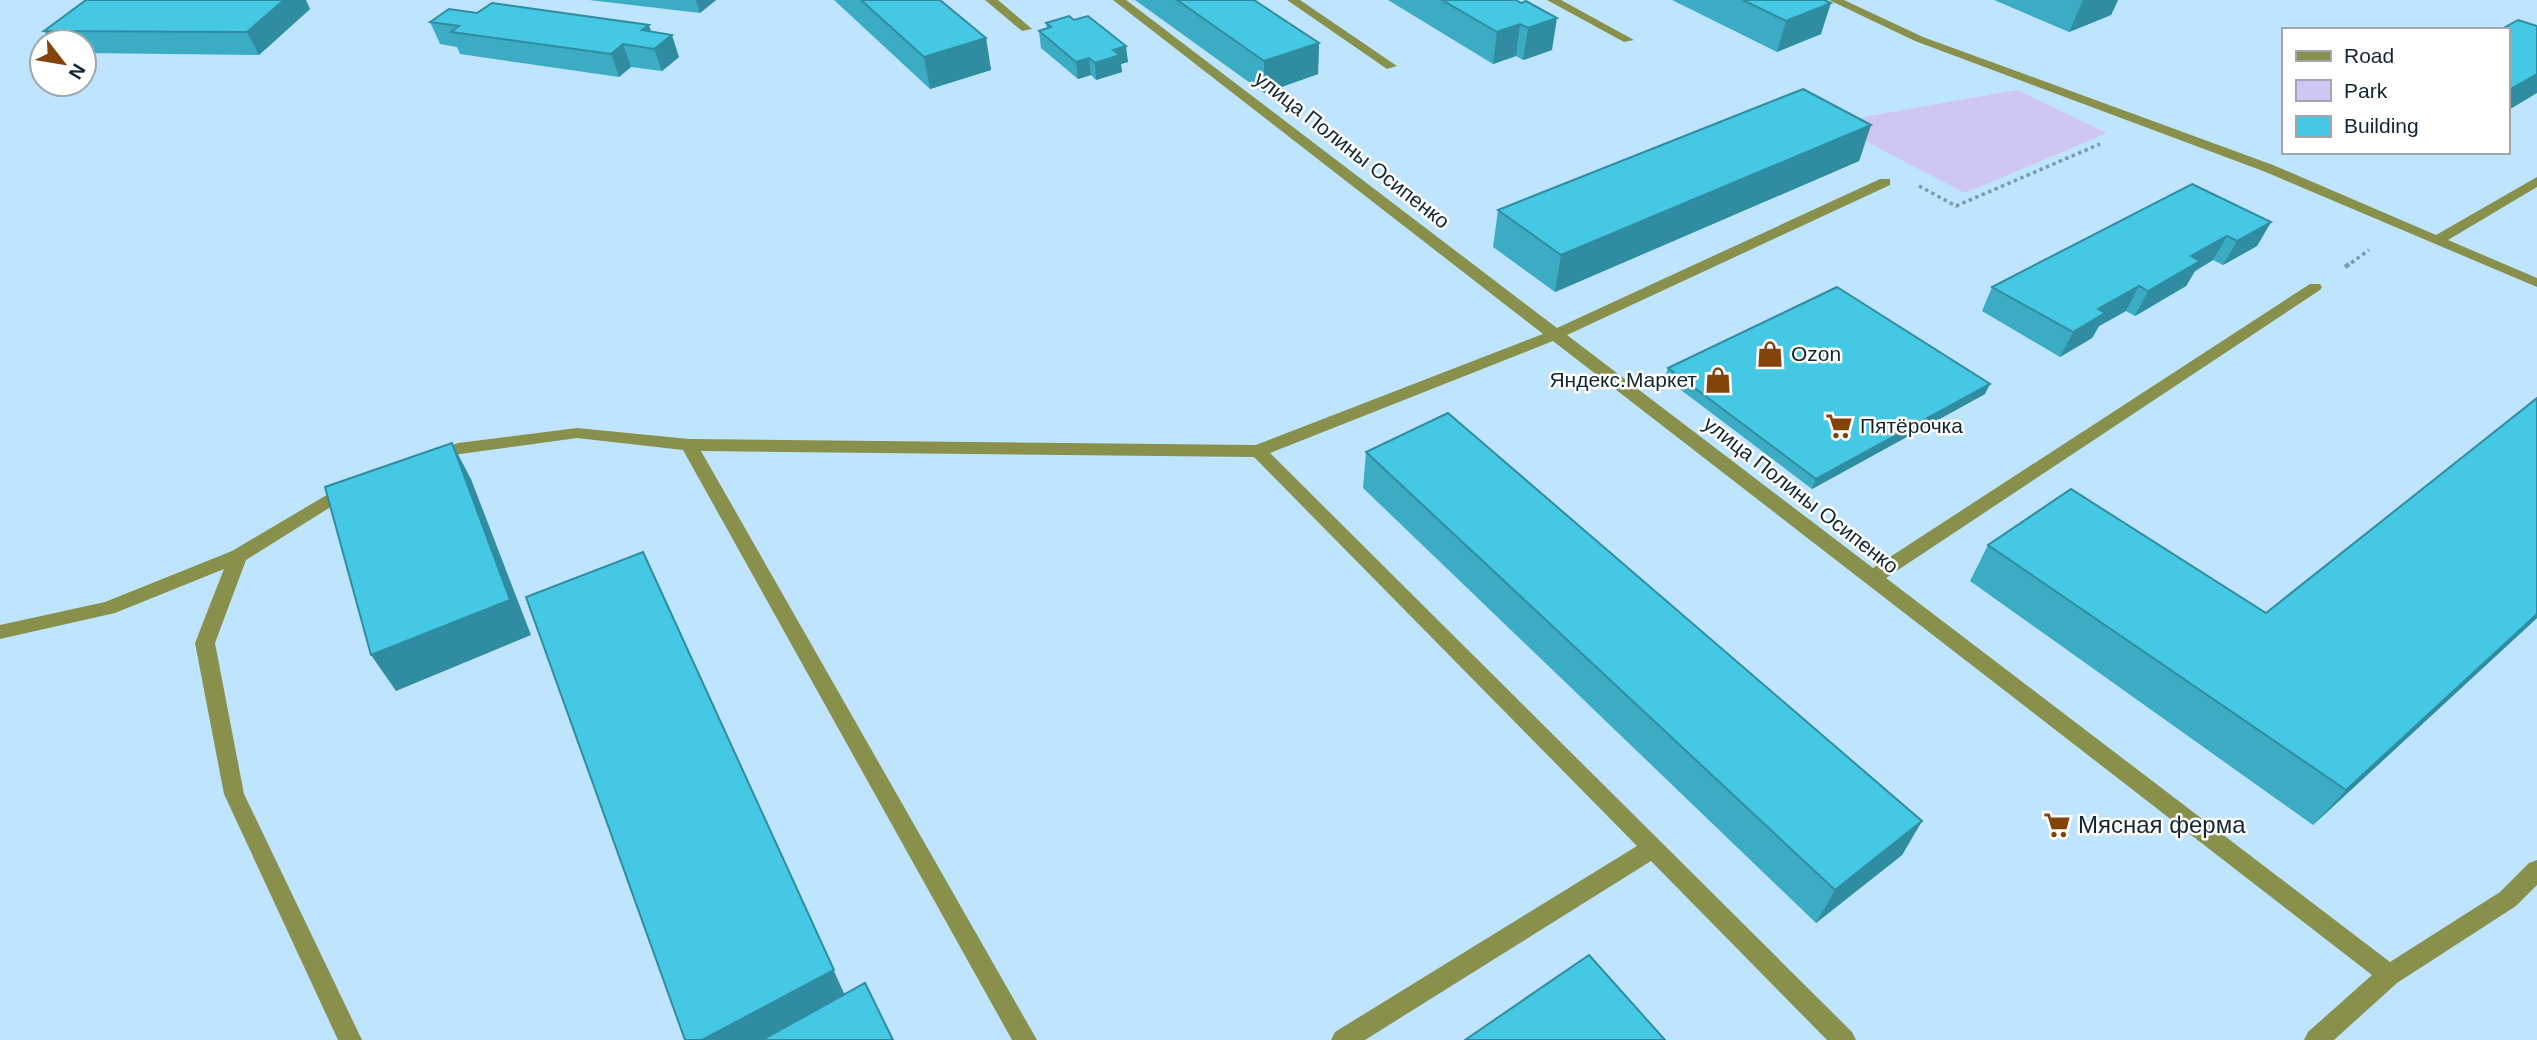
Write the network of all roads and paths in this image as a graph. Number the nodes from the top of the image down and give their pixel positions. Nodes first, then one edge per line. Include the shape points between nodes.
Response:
1 (991, 0) edge
2 (1119, 0) edge
3 (1293, 0) edge
4 (1553, 0) edge
5 (1835, 0) edge
6 (1026, 29) dead end
7 (1628, 40) dead end
8 (1391, 66) dead end
9 (2148, 124) junction
10 (2537, 181) edge
11 (1885, 182) joint
12 (2404, 226) junction
13 (2437, 240) junction
14 (2537, 283) edge
15 (2315, 288) joint
16 (1555, 335) junction
17 (689, 444) junction
18 (1258, 451) junction
19 (420, 462) edge
20 (370, 481) edge
21 (238, 556) junction
22 (1872, 578) junction
23 (0, 632) edge
24 (1653, 848) junction
25 (2537, 870) edge
26 (2389, 975) junction
27 (350, 1040) edge
28 (1025, 1040) edge
29 (1343, 1040) edge
30 (1844, 1040) edge
31 (2316, 1040) edge

1 - 6 street
2 - 16 street, улица Полины Осипенко
3 - 8 street
4 - 7 street
5 - 9 street via 1919,39
9 - 11 path via 1956,205 1899,175
9 - 12 street via 2269,168
10 - 13 street
11 - 16 street
12 - 13 street
12 - 15 path
13 - 14 street
15 - 22 street
16 - 18 street
16 - 22 street, улица Полины Осипенко
17 - 18 street
17 - 19 street via 577,433 458,449
17 - 28 street
18 - 24 street
20 - 21 street via 344,490
21 - 23 street via 108,608
21 - 27 street via 205,643 234,794
22 - 26 street, улица Полины Осипенко
24 - 29 street
24 - 30 street
25 - 26 street via 2508,899
26 - 31 street

